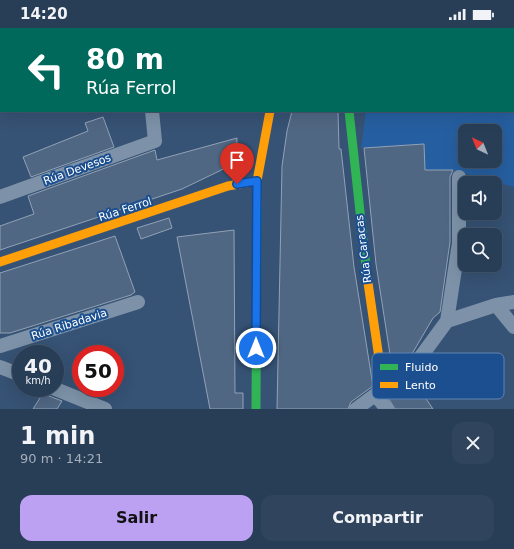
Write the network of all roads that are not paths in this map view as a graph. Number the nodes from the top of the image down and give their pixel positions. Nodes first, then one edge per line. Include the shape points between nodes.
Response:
1 (152, 112) edge
2 (270, 112) edge
3 (349, 112) edge
4 (257, 181) junction
5 (0, 197) edge
6 (459, 220) edge
7 (0, 262) edge
8 (138, 302) dead end
9 (514, 302) edge
10 (496, 305) junction
11 (447, 321) junction
12 (514, 327) edge
13 (0, 346) edge
14 (378, 353) edge
15 (424, 353) edge
16 (0, 367) edge
17 (12, 372) edge
18 (64, 392) edge
19 (372, 399) edge
20 (379, 399) edge
21 (105, 409) edge
22 (256, 409) edge
23 (356, 409) edge
24 (387, 409) edge

1 - 5 street, Rúa Devesos via 155,140
2 - 4 street
3 - 14 street, Rúa Caracas via 365,265
4 - 7 street, Rúa Ferrol via 228,186
4 - 22 street
6 - 11 street via 459,244
8 - 13 street, Rúa Ribadavia
9 - 10 street
10 - 11 street
10 - 12 street
11 - 15 street
16 - 17 street
18 - 21 street
19 - 23 street
20 - 24 street

